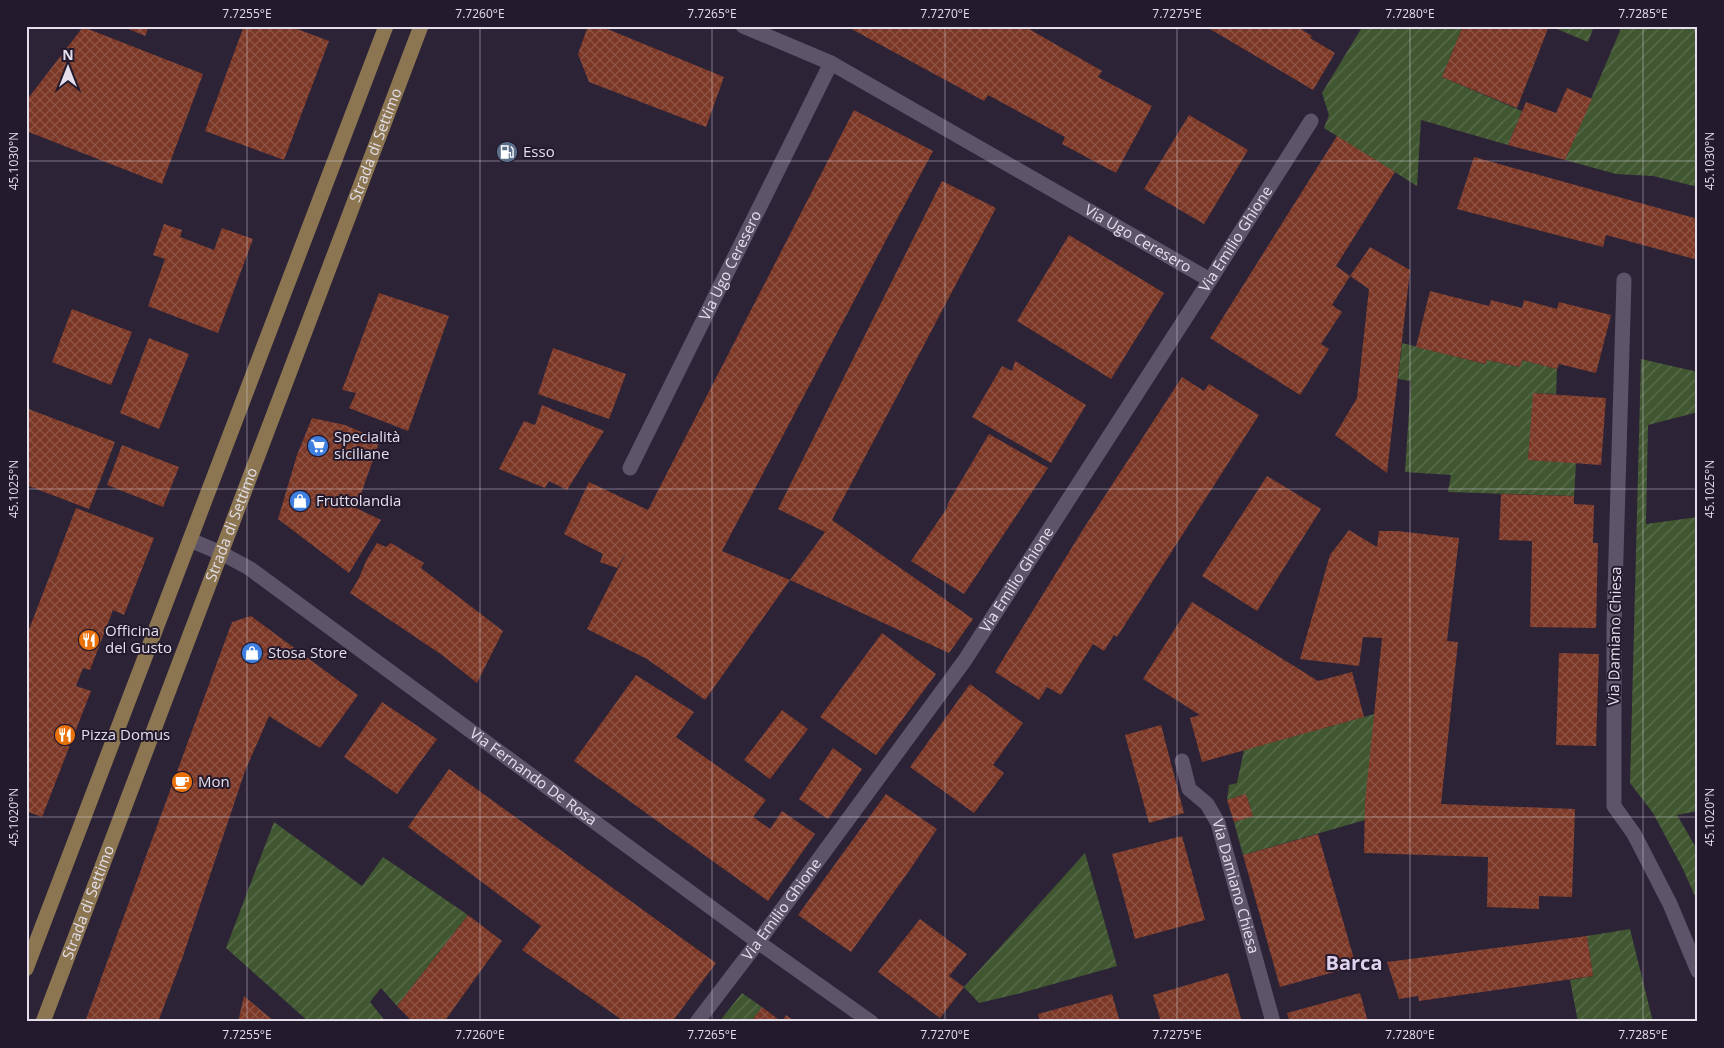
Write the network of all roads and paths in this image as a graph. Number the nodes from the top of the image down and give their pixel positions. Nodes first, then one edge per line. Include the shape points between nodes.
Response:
1 (386, 26) edge
2 (421, 26) edge
3 (742, 26) edge
4 (831, 63) junction
5 (1311, 120) dead end
6 (1210, 280) junction
7 (1624, 280) dead end
8 (630, 468) dead end
9 (190, 540) junction
10 (221, 553) junction
11 (1182, 761) dead end
12 (758, 942) junction
13 (26, 969) edge
14 (1698, 971) edge
15 (43, 1022) edge
16 (697, 1022) edge
17 (871, 1022) edge
18 (1273, 1022) edge

1 - 9 main road
2 - 10 main road, Strada di Settimo
3 - 4 street, Via Ugo Ceresero
4 - 6 street, Via Ugo Ceresero
4 - 8 street, Via Ugo Ceresero
5 - 6 street, Via Emilio Ghione
6 - 12 street, Via Emilio Ghione via 965,660
7 - 14 street, Via Damiano Chiesa via 1614,625 1614,806 1634,834 1670,904
9 - 10 street, Via Fernando De Rosa
9 - 13 main road
10 - 12 street, Via Fernando De Rosa via 249,568
10 - 15 main road, Strada di Settimo
11 - 18 street, Via Damiano Chiesa via 1189,789 1207,804 1218,823
12 - 16 street, Via Emilio Ghione
12 - 17 street, Via Fernando De Rosa

